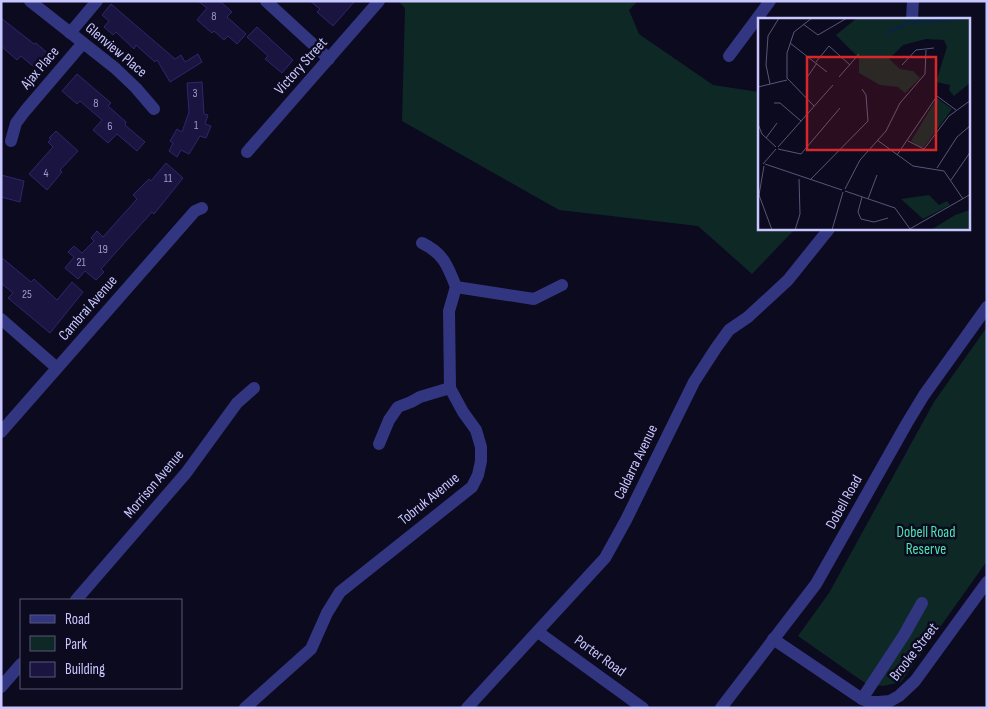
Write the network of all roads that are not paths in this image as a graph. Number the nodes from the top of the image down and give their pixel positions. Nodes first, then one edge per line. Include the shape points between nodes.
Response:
1 (30, 1) edge
2 (97, 1) edge
3 (266, 1) edge
4 (378, 1) edge
5 (770, 1) edge
6 (913, 1) edge
7 (912, 18) edge
8 (70, 33) junction
9 (83, 43) junction
10 (730, 56) dead end
11 (329, 59) junction
12 (154, 109) dead end
13 (11, 141) dead end
14 (247, 152) dead end
15 (202, 208) dead end
16 (828, 230) edge
17 (422, 243) dead end
18 (562, 284) dead end
19 (456, 286) junction
20 (987, 307) edge
21 (1, 319) edge
22 (57, 368) junction
23 (254, 388) dead end
24 (450, 388) junction
25 (1, 432) edge
26 (379, 444) dead end
27 (987, 582) edge
28 (77, 599) edge
29 (922, 603) dead end
30 (538, 632) junction
31 (773, 639) junction
32 (20, 665) edge
33 (1, 687) edge
34 (862, 699) junction
35 (245, 708) edge
36 (468, 708) edge
37 (643, 708) edge
38 (722, 708) edge

1 - 8 street, Glenview Place
2 - 8 street
3 - 11 street
4 - 11 street, Victory Street
5 - 10 street
6 - 7 street
8 - 9 street, Glenview Place
9 - 12 street, Glenview Place via 115,68
9 - 13 street, Ajax Place via 16,123
11 - 14 street, Victory Street
15 - 22 street, Cambrai Avenue via 195,211
16 - 30 street, Caldarra Avenue via 788,280 730,330 716,348 694,382 605,558
17 - 19 street via 435,249 446,263
18 - 19 street via 534,300
19 - 24 street, Tobruk Avenue via 448,311
20 - 31 street, Dobell Road via 907,422 816,584
21 - 22 street
22 - 25 street, Cambrai Avenue
23 - 28 street, Morrison Avenue via 237,403 186,473
24 - 26 street via 398,407
24 - 35 street, Tobruk Avenue via 476,430 481,447 478,475 472,487 340,592 311,649
27 - 34 street, Brooke Street via 915,680 899,696 879,702
29 - 34 street
30 - 36 street, Caldarra Avenue
30 - 37 street, Porter Road
31 - 34 street, Brooke Street
31 - 38 street, Dobell Road
32 - 33 street

